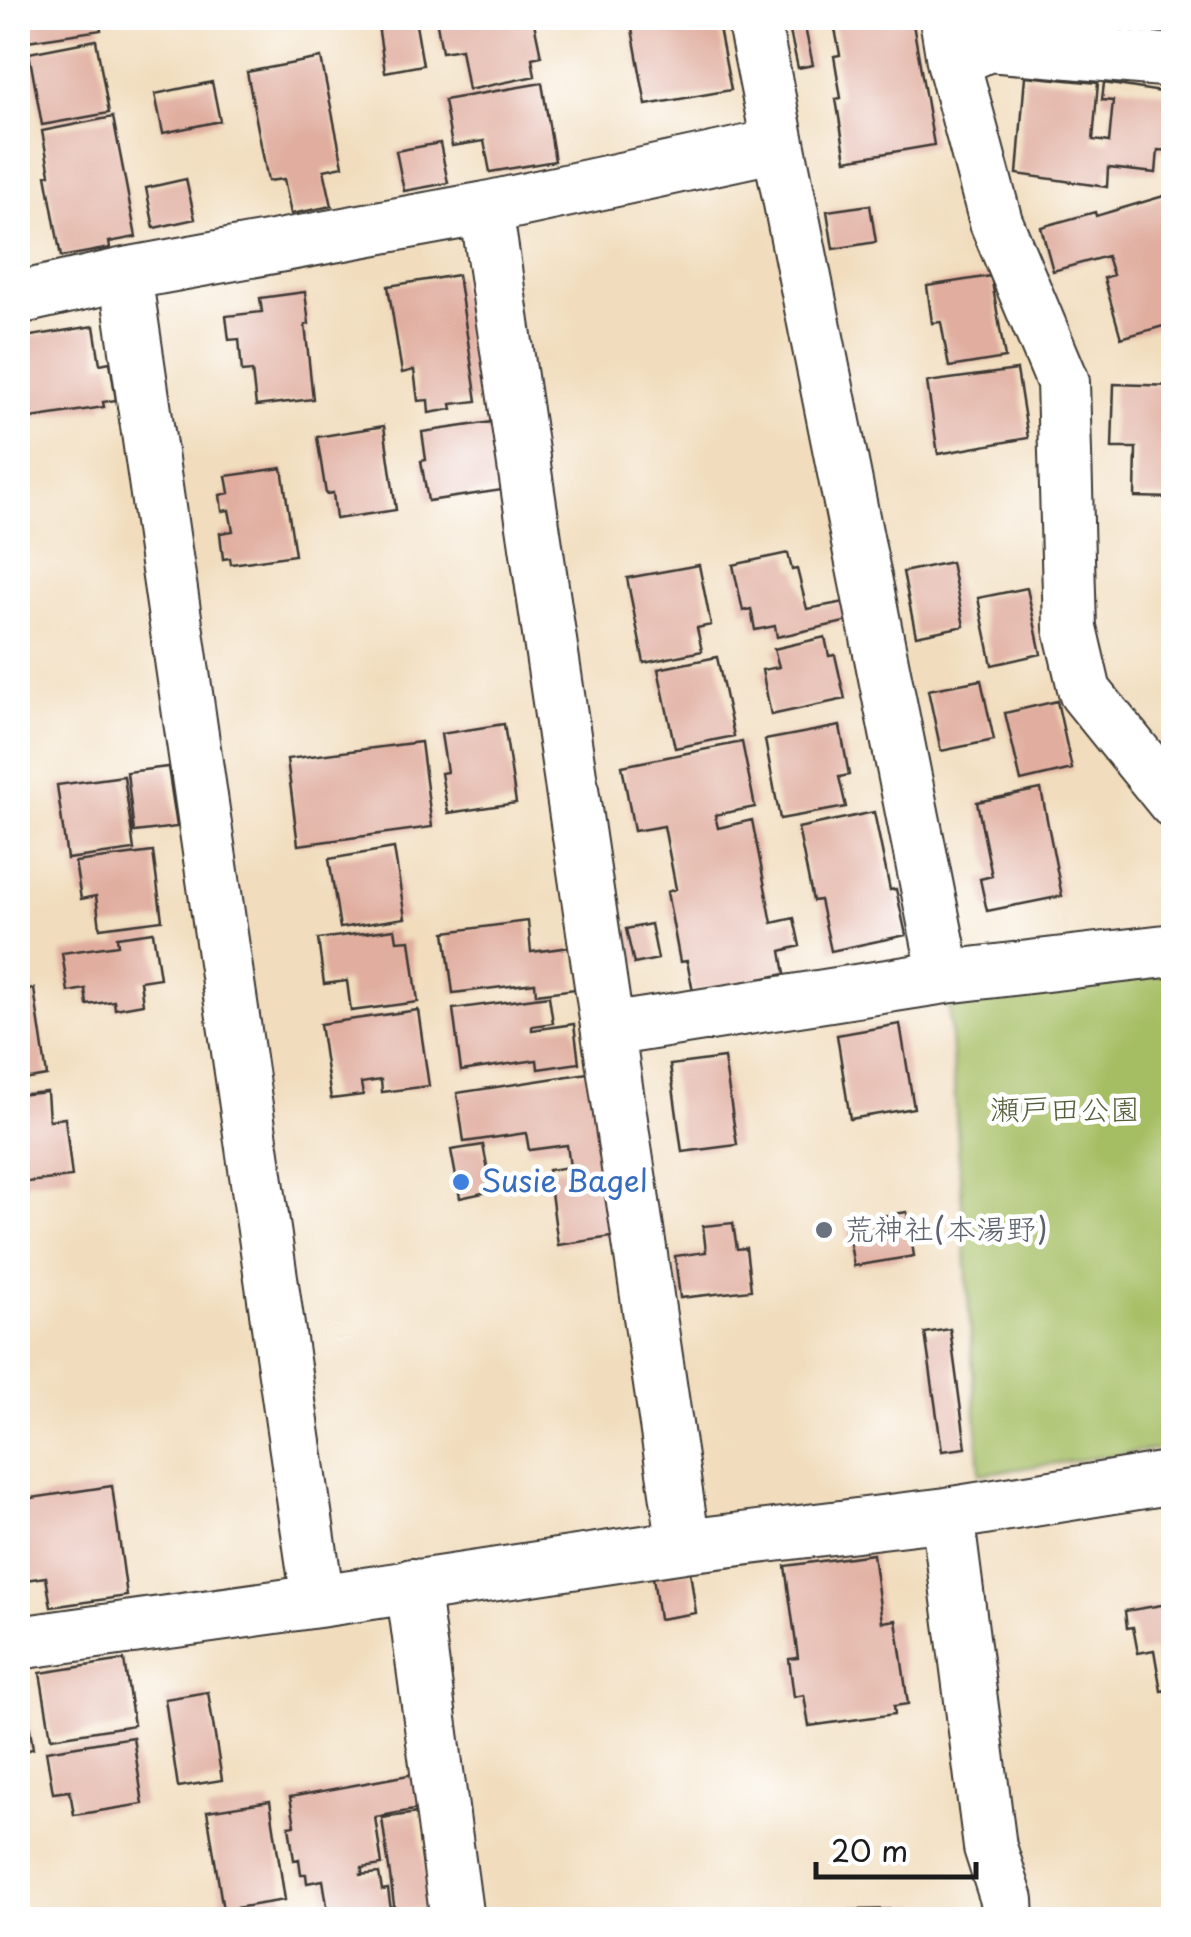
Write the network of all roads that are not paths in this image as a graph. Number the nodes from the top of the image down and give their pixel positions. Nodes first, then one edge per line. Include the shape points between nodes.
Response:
1 (752, 18) edge
2 (950, 40) edge
3 (1174, 61) edge
4 (778, 144) junction
5 (486, 208) junction
6 (126, 274) junction
7 (18, 298) edge
8 (1174, 802) edge
9 (1174, 950) edge
10 (945, 977) junction
11 (608, 1030) junction
12 (1174, 1477) edge
13 (948, 1514) junction
14 (684, 1546) junction
15 (412, 1585) junction
16 (318, 1601) junction
17 (18, 1643) edge
18 (457, 1920) edge
19 (1008, 1920) edge

1 - 4 street
2 - 3 street
2 - 8 street via 996,222 1063,382 1070,628 1084,692
4 - 5 street
4 - 10 street
5 - 6 street
5 - 11 street
6 - 7 street
6 - 16 street
9 - 10 street
10 - 11 street
11 - 14 street
12 - 13 street
13 - 14 street
13 - 19 street via 990,1847
14 - 15 street
15 - 16 street
15 - 18 street
16 - 17 street

